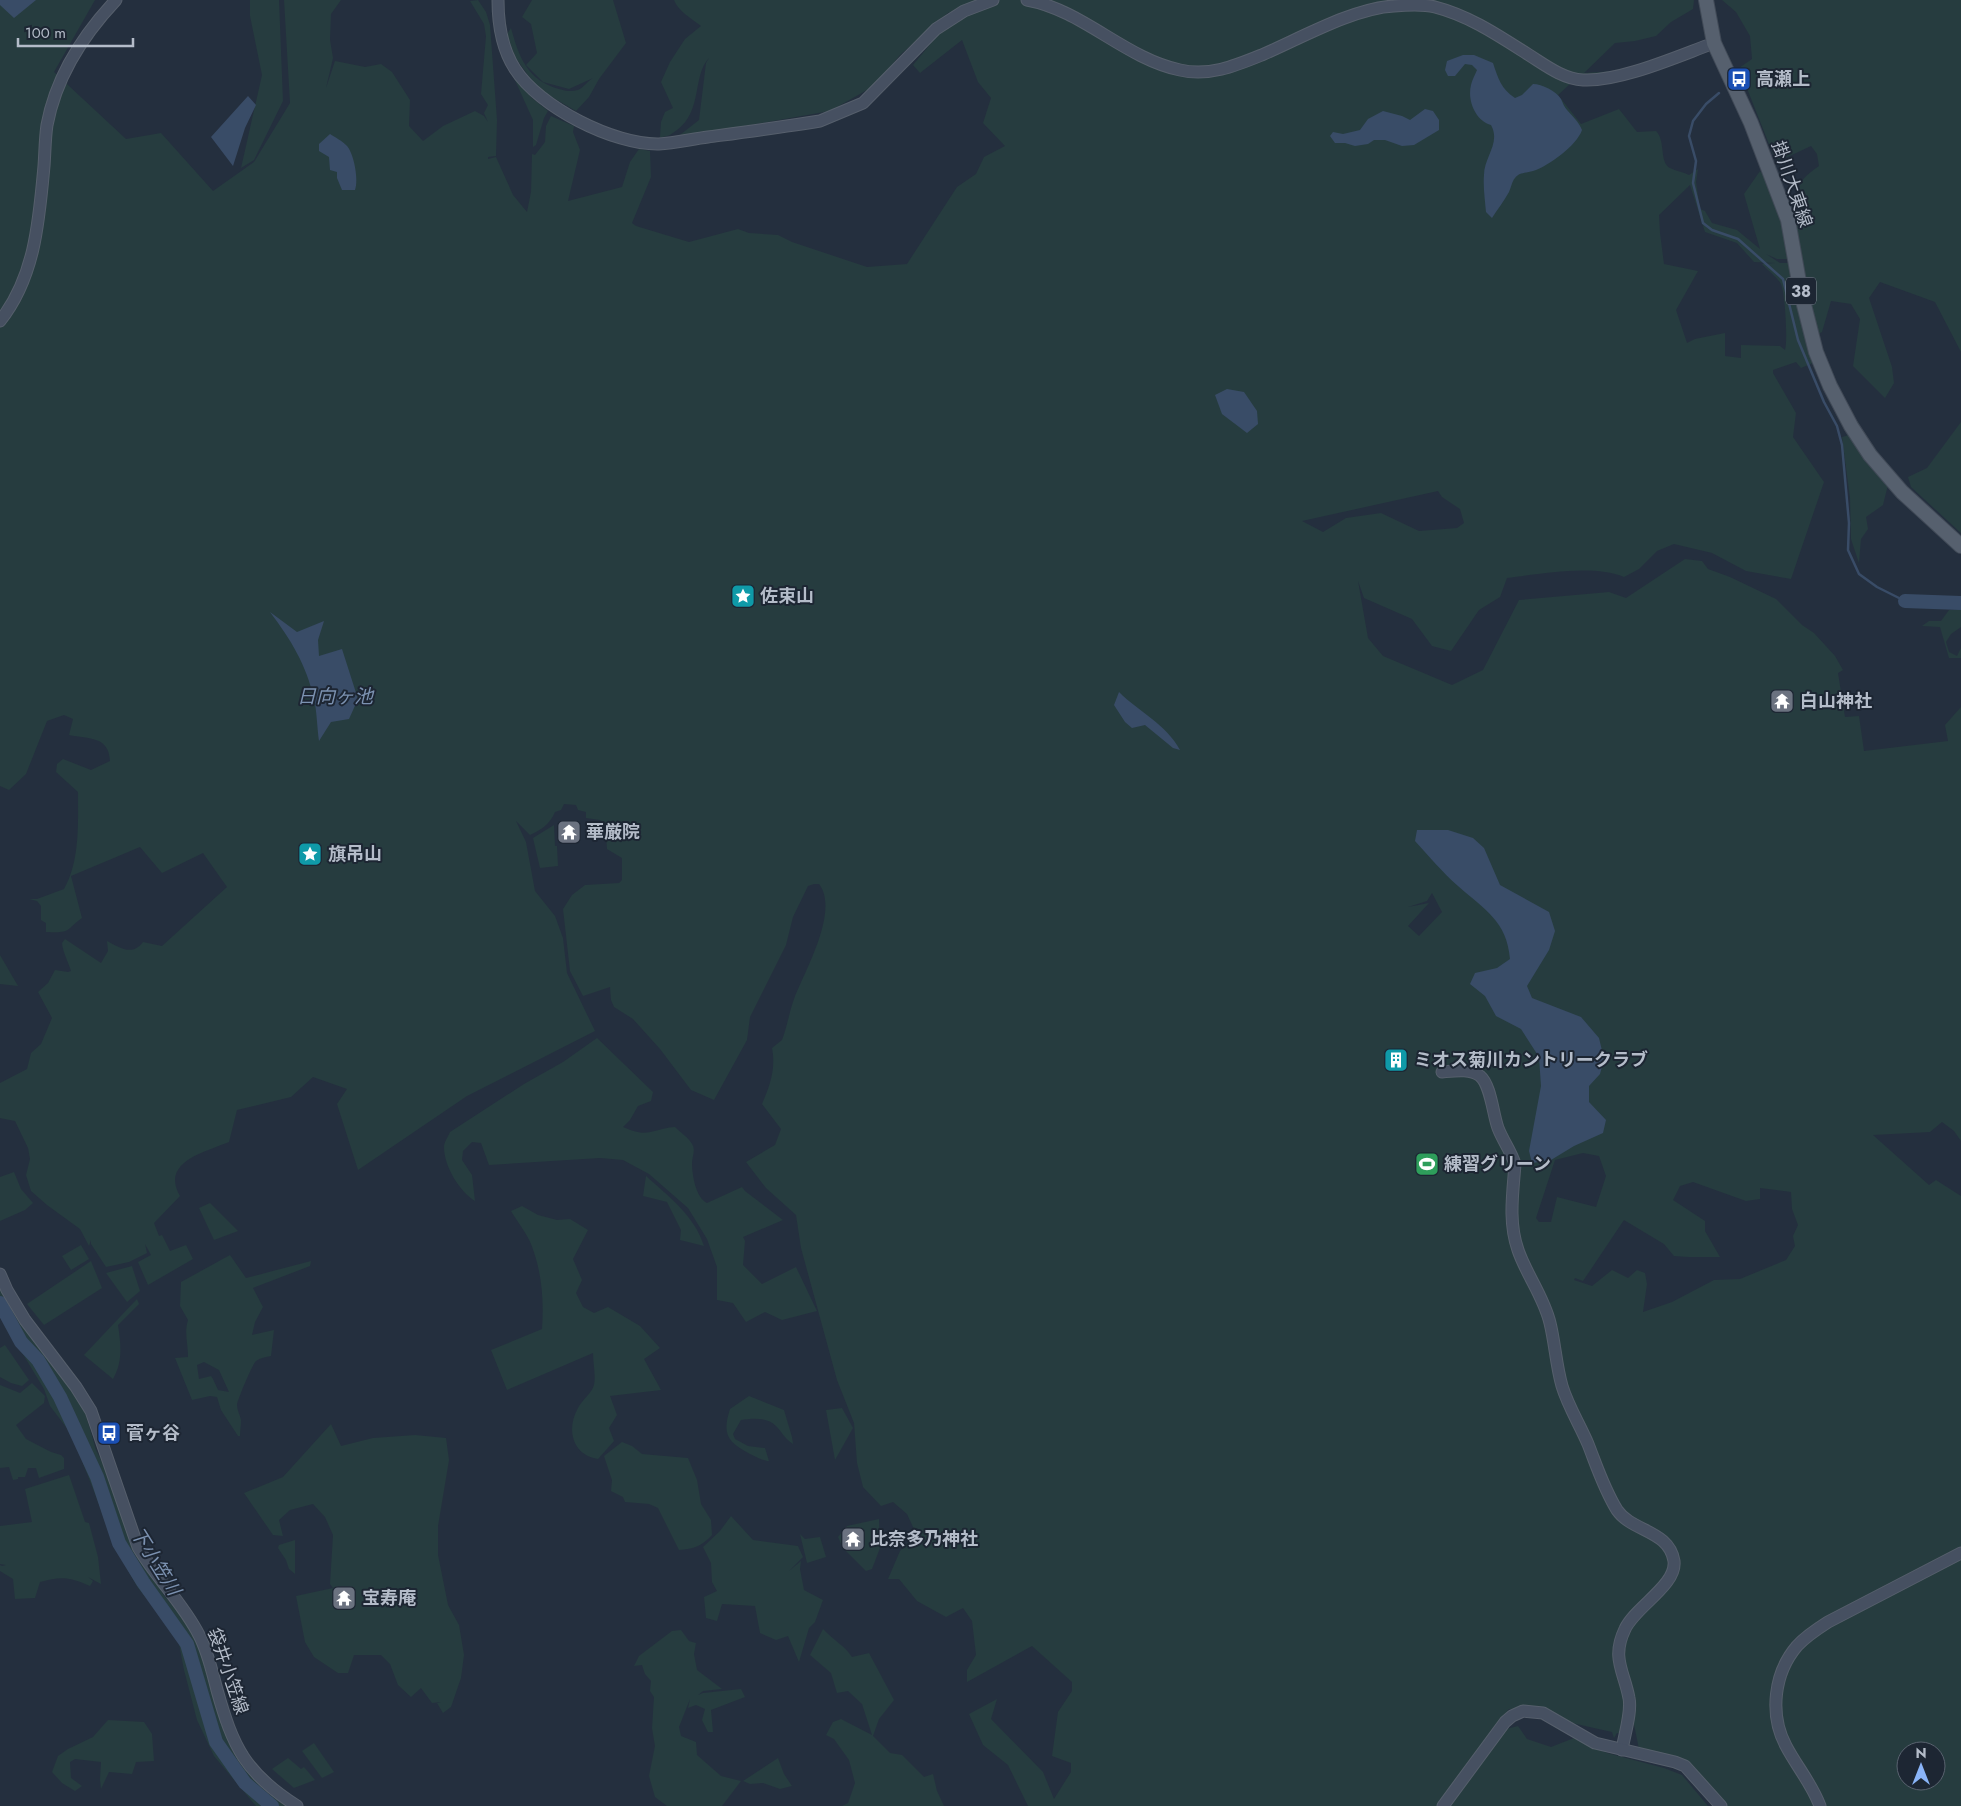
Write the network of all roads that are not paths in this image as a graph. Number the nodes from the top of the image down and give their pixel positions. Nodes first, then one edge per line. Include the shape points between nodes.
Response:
1 (116, 0) edge
2 (498, 0) edge
3 (993, 0) edge
4 (1027, 0) edge
5 (1706, 0) edge
6 (1714, 43) junction
7 (0, 321) edge
8 (1961, 546) edge
9 (1442, 1072) dead end
10 (0, 1274) edge
11 (1961, 1553) edge
12 (1622, 1750) junction
13 (297, 1806) edge
14 (1443, 1806) edge
15 (1720, 1806) edge
16 (1820, 1806) edge

1 - 7 street via 82,40 55,97 47,126 36,240 11,307
2 - 3 street via 502,40 514,68 530,88 598,130 626,141 659,144 820,121 844,112 863,103 936,29 964,10
4 - 6 street via 1058,8 1153,62 1181,70 1208,72 1233,67 1363,10 1394,6 1434,6 1462,16 1547,67 1583,80 1649,67
5 - 6 main road, 掛川大東線 / 38
6 - 8 main road, 掛川大東線 / 38 via 1751,123 1788,220 1803,302 1816,352 1830,386 1870,455 1902,492
9 - 12 street via 1472,1073 1480,1076 1486,1085 1499,1131 1515,1164 1512,1223 1516,1244 1549,1321 1559,1376 1567,1398 1616,1509 1623,1518 1662,1539 1674,1562 1671,1578 1628,1621 1620,1640 1619,1664 1630,1699
10 - 13 street, 袋井小笠線 via 26,1320 91,1411 138,1547 199,1634 236,1746 262,1781
11 - 16 street via 1828,1622 1798,1644 1784,1666 1777,1689 1778,1726 1785,1745
12 - 14 street via 1595,1743 1543,1713 1523,1711 1505,1722
12 - 15 street via 1685,1766

